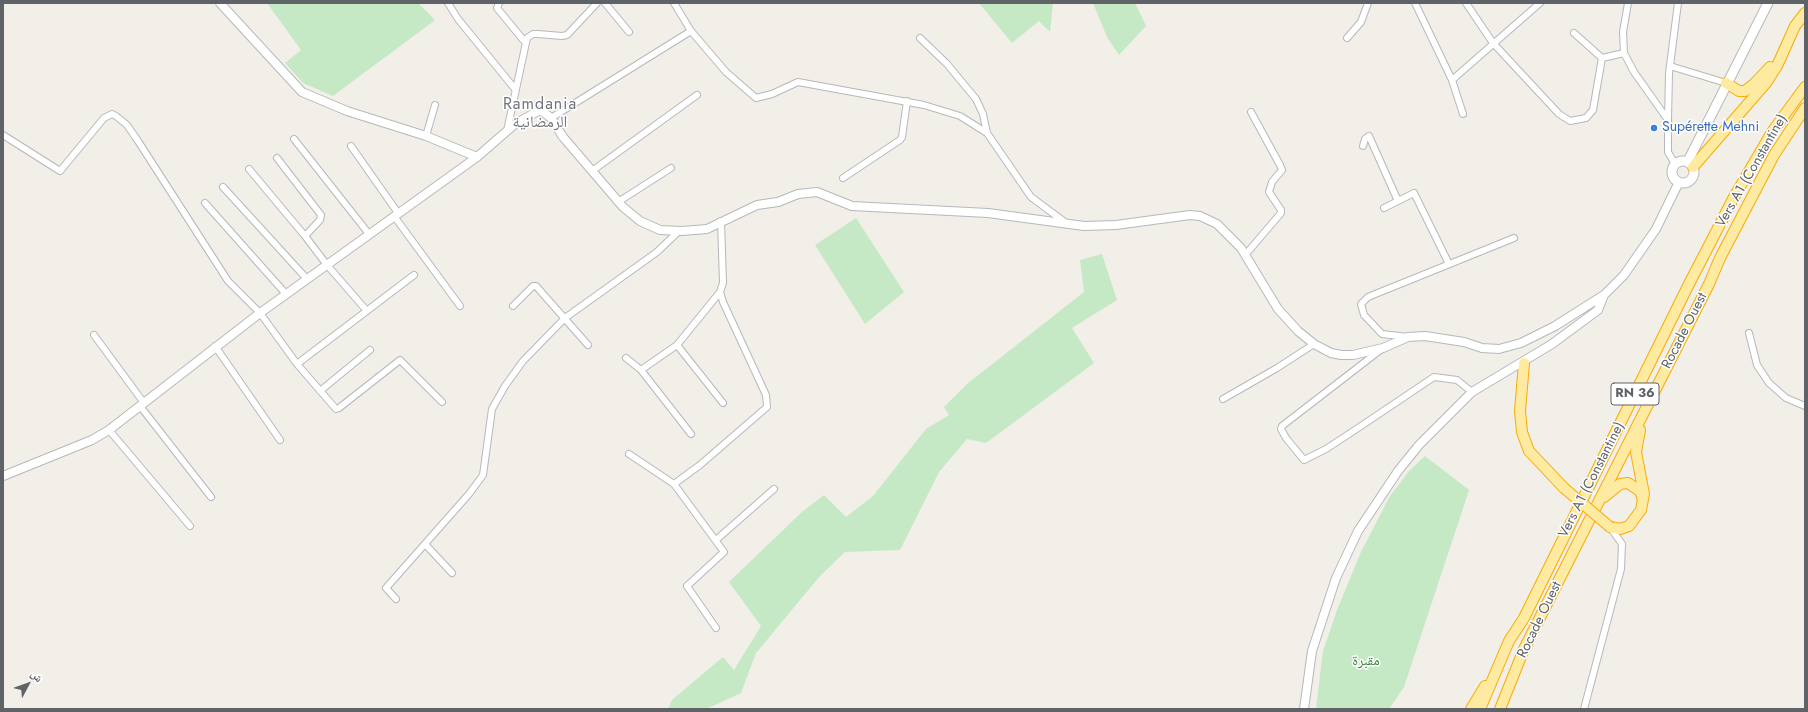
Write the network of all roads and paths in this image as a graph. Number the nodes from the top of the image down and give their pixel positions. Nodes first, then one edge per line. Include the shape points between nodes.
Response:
1 (220, 3) edge
2 (448, 3) edge
3 (499, 3) edge
4 (597, 3) edge
5 (605, 3) edge
6 (674, 3) edge
7 (1368, 3) edge
8 (1415, 3) edge
9 (1466, 3) edge
10 (1540, 3) edge
11 (1628, 3) edge
12 (1678, 3) edge
13 (1768, 3) edge
14 (1805, 5) edge
15 (1805, 13) edge
16 (691, 31) junction
17 (629, 32) dead end
18 (1574, 33) dead end
19 (920, 38) dead end
20 (1347, 38) dead end
21 (525, 42) junction
22 (1493, 43) junction
23 (1624, 53) junction
24 (1602, 58) junction
25 (1670, 66) junction
26 (1771, 66) junction
27 (1452, 80) junction
28 (1726, 83) junction
29 (1766, 83) junction
30 (1805, 87) edge
31 (515, 89) junction
32 (697, 95) dead end
33 (907, 101) junction
34 (435, 105) dead end
35 (1805, 108) edge
36 (1251, 112) dead end
37 (1463, 114) dead end
38 (551, 118) junction
39 (1668, 120) junction
40 (507, 131) junction
41 (987, 133) junction
42 (3, 135) edge
43 (426, 136) junction
44 (294, 139) dead end
45 (351, 146) dead end
46 (1363, 146) dead end
47 (477, 157) junction
48 (277, 158) dead end
49 (1675, 164) junction
50 (1690, 164) junction
51 (671, 168) dead end
52 (249, 169) dead end
53 (592, 171) junction
54 (843, 178) dead end
55 (1679, 182) junction
56 (223, 187) dead end
57 (1398, 201) junction
58 (618, 202) junction
59 (205, 203) dead end
60 (1384, 208) dead end
61 (396, 215) junction
62 (721, 221) junction
63 (1067, 224) junction
64 (680, 231) junction
65 (369, 234) junction
66 (305, 236) junction
67 (1514, 238) dead end
68 (1246, 254) junction
69 (1449, 264) junction
70 (327, 265) junction
71 (414, 275) dead end
72 (306, 279) junction
73 (720, 292) junction
74 (286, 294) junction
75 (1604, 294) junction
76 (460, 306) dead end
77 (513, 306) dead end
78 (367, 311) junction
79 (260, 313) junction
80 (565, 318) junction
81 (1749, 333) dead end
82 (94, 335) dead end
83 (1408, 337) junction
84 (1314, 344) junction
85 (588, 345) dead end
86 (677, 345) junction
87 (215, 346) junction
88 (1383, 348) junction
89 (370, 350) dead end
90 (626, 358) dead end
91 (1524, 363) junction
92 (298, 364) junction
93 (641, 370) junction
94 (320, 390) junction
95 (1472, 392) junction
96 (1223, 399) dead end
97 (442, 402) dead end
98 (723, 402) dead end
99 (142, 404) junction
100 (1805, 406) edge
101 (1645, 410) junction
102 (109, 430) junction
103 (691, 434) dead end
104 (280, 440) dead end
105 (629, 454) dead end
106 (3, 476) edge
107 (674, 484) junction
108 (774, 489) dead end
109 (211, 496) dead end
110 (1643, 502) junction
111 (1597, 506) junction
112 (190, 526) dead end
113 (1629, 526) junction
114 (1610, 527) junction
115 (716, 540) junction
116 (425, 544) junction
117 (1622, 544) junction
118 (452, 572) dead end
119 (396, 599) dead end
120 (716, 628) dead end
121 (1497, 667) junction
122 (1304, 709) edge
123 (1471, 709) edge
124 (1480, 709) edge
125 (1500, 709) edge
126 (1584, 709) edge

1 - 43 street via 302,92 347,111
2 - 31 street
3 - 21 street via 497,8
4 - 21 street via 567,35 533,34
5 - 17 street
6 - 16 street
7 - 20 street via 1361,22
8 - 27 street
9 - 22 street
10 - 22 street
11 - 23 street via 1623,32
12 - 25 street
13 - 28 main road
14 - 26 highway via 1794,18
15 - 29 highway via 1795,26 1777,66
16 - 33 street via 726,72 756,98 798,82
16 - 38 street
18 - 24 street
19 - 41 street via 948,64 976,99 983,114
21 - 31 street
22 - 24 street via 1559,114 1570,120 1586,118 1592,110
22 - 27 street
23 - 24 street
23 - 39 street via 1634,72
25 - 28 street
25 - 39 street
26 - 28 highway via 1745,91 1739,91
26 - 29 highway
27 - 37 street
28 - 50 main road
29 - 50 highway
30 - 121 highway, Vers A1 (Constantine) / RN 36 via 1772,132 1734,197 1524,618 1508,641
31 - 40 street
32 - 53 street
33 - 41 street via 960,116
33 - 54 street via 900,140
34 - 43 street
35 - 101 highway, Rocade Ouest via 1760,180
36 - 68 street via 1282,170 1272,182 1269,192 1281,213
38 - 40 street via 538,111
38 - 53 street via 563,137
39 - 49 street via 1668,152
40 - 47 street
41 - 63 street via 1031,197
42 - 79 street via 56,171 60,171 104,118 112,114 116,116 138,141 228,281
43 - 47 street
44 - 65 street
45 - 61 street
46 - 57 street via 1364,139 1369,136
47 - 61 street
48 - 66 street via 321,215 320,220
49 - 50 main road via 1681,161
49 - 55 main road via 1672,174
50 - 55 main road via 1694,174 1690,181
51 - 58 street
52 - 66 street
53 - 58 street
55 - 75 street via 1656,229 1641,252 1624,275
56 - 72 street
57 - 60 street
57 - 69 street via 1414,193
58 - 64 street via 640,222 660,230
59 - 74 street
61 - 65 street
61 - 76 street
62 - 63 street via 757,205 778,202 798,194 817,192 852,206 988,212
62 - 64 street via 707,229
62 - 73 street via 723,283
63 - 68 street via 1116,225 1190,215 1200,216 1217,224
64 - 80 street via 657,252
65 - 70 street
66 - 70 street
67 - 69 street
68 - 84 street via 1278,309
69 - 83 street via 1368,297 1361,304 1364,315 1382,334
70 - 72 street
70 - 78 street
71 - 78 street
72 - 74 street
73 - 86 street
73 - 107 street via 766,395 767,407 700,466
74 - 79 street
75 - 83 street via 1555,326 1521,343 1499,350 1444,338
75 - 91 street via 1598,310
77 - 80 street via 536,286
78 - 92 street
79 - 87 street
79 - 92 street
80 - 85 street
80 - 116 street via 523,361 505,386 492,409 483,475
81 - 100 street via 1758,365 1770,383 1786,398
82 - 99 street
83 - 88 street
84 - 88 street via 1341,355
84 - 96 street
86 - 93 street
86 - 98 street
87 - 99 street
87 - 104 street
88 - 95 street via 1282,426 1281,430 1286,438 1304,460 1352,433 1434,377 1457,380
89 - 94 street
90 - 93 street
91 - 95 street
91 - 114 highway, bridge via 1520,411 1522,432 1529,451 1564,488
92 - 94 street
93 - 103 street
94 - 97 street via 336,409 339,408 400,360
95 - 122 street via 1419,445 1398,471 1358,531 1336,578 1319,626 1312,651
99 - 102 street
99 - 109 street
101 - 110 highway via 1636,452 1644,494
101 - 111 highway, Rocade Ouest
102 - 106 street via 92,440
102 - 112 street
105 - 107 street
107 - 115 street
108 - 115 street
110 - 111 highway via 1640,491 1628,483 1612,489
110 - 113 highway via 1638,516
111 - 125 highway, Rocade Ouest via 1524,649
113 - 114 highway via 1620,529
113 - 117 street via 1624,533
114 - 117 street
115 - 120 street via 724,552 687,586
116 - 118 street
116 - 119 street via 386,588
117 - 126 street via 1620,569
121 - 123 highway
121 - 124 highway, Vers A1 (Constantine) / RN 36

